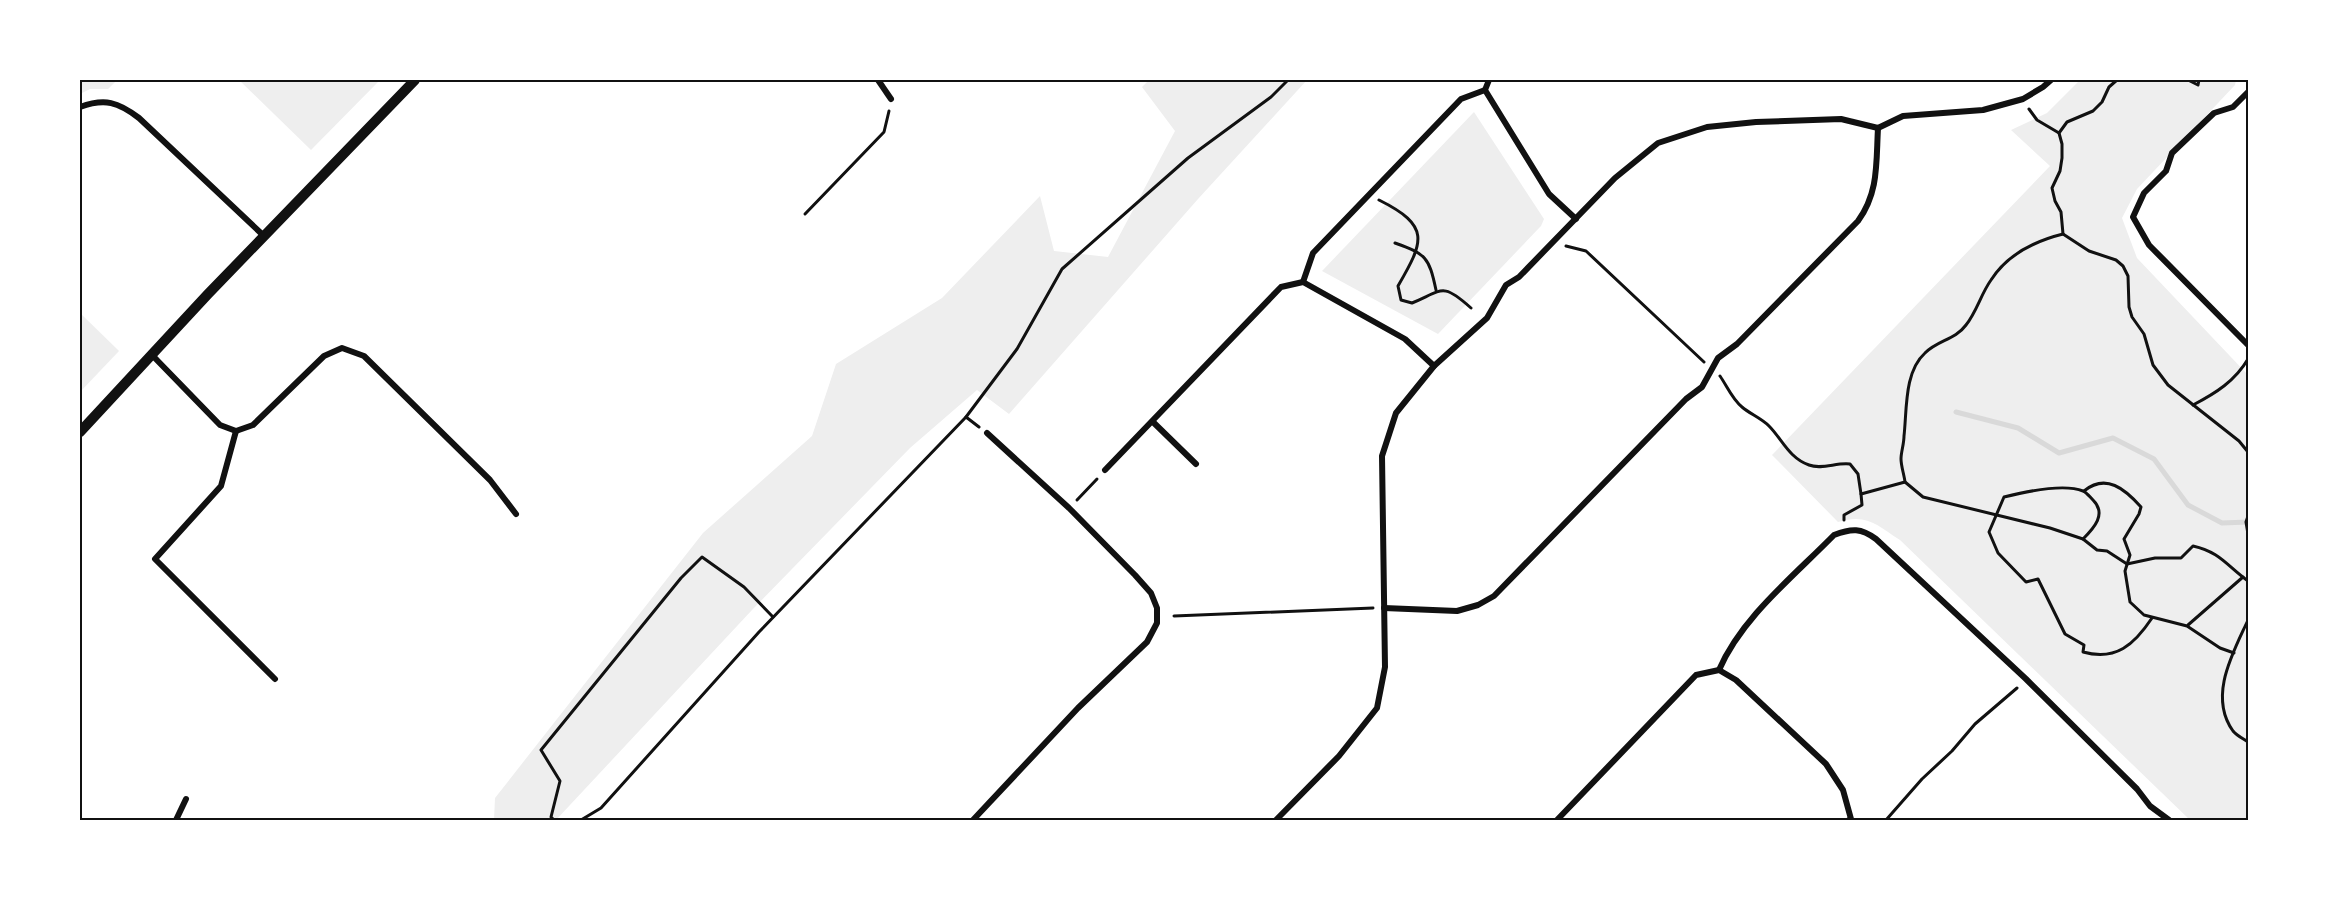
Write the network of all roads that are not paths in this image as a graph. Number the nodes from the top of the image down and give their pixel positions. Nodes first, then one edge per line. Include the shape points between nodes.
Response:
1 (415, 80) edge
2 (878, 80) edge
3 (1489, 80) edge
4 (2051, 80) edge
5 (1485, 90) junction
6 (2248, 92) edge
7 (891, 99) road end
8 (80, 107) edge
9 (1878, 128) junction
10 (1576, 219) junction
11 (264, 236) junction
12 (1303, 282) junction
13 (2248, 345) edge
14 (152, 355) junction
15 (1434, 366) junction
16 (1153, 422) junction
17 (236, 431) junction
18 (80, 432) edge
19 (987, 433) road end
20 (1196, 464) dead end
21 (1105, 470) road end
22 (516, 514) dead end
23 (1384, 608) junction
24 (1719, 670) junction
25 (275, 679) dead end
26 (186, 799) dead end
27 (176, 820) edge
28 (973, 820) edge
29 (1276, 820) edge
30 (1557, 820) edge
31 (1852, 820) edge
32 (2169, 820) edge

1 - 11 street
2 - 7 street
3 - 5 street
4 - 9 street via 2024,99 1983,110 1903,116
5 - 10 street via 1549,194
5 - 12 street via 1461,99 1313,253
6 - 13 street via 2233,107 2214,113 2172,153 2166,171 2144,193 2133,217 2149,245
8 - 11 street via 93,102 124,106
9 - 10 street via 1841,118 1707,127 1658,143 1615,178
9 - 23 street via 1875,187 1858,221 1737,344 1718,358 1701,387 1494,596 1457,612
10 - 15 street via 1519,277 1506,285 1487,318
11 - 14 street
12 - 15 street via 1405,339
12 - 16 street via 1281,287
14 - 17 street via 220,425
14 - 18 street
15 - 23 street via 1396,413 1382,456
16 - 20 street
16 - 21 street
17 - 22 street via 253,425 324,356 342,348 364,356 490,480
17 - 25 street via 221,486 155,559
19 - 28 street via 1070,508 1151,593 1157,608 1156,623 1147,642 1078,708
23 - 29 street via 1385,667 1377,708 1339,756
24 - 30 street via 1696,675
24 - 31 street via 1736,680 1826,764 1843,790
24 - 32 street via 1728,649 1749,621 1834,535 1845,530 1864,531 2026,679 2150,806
26 - 27 street

